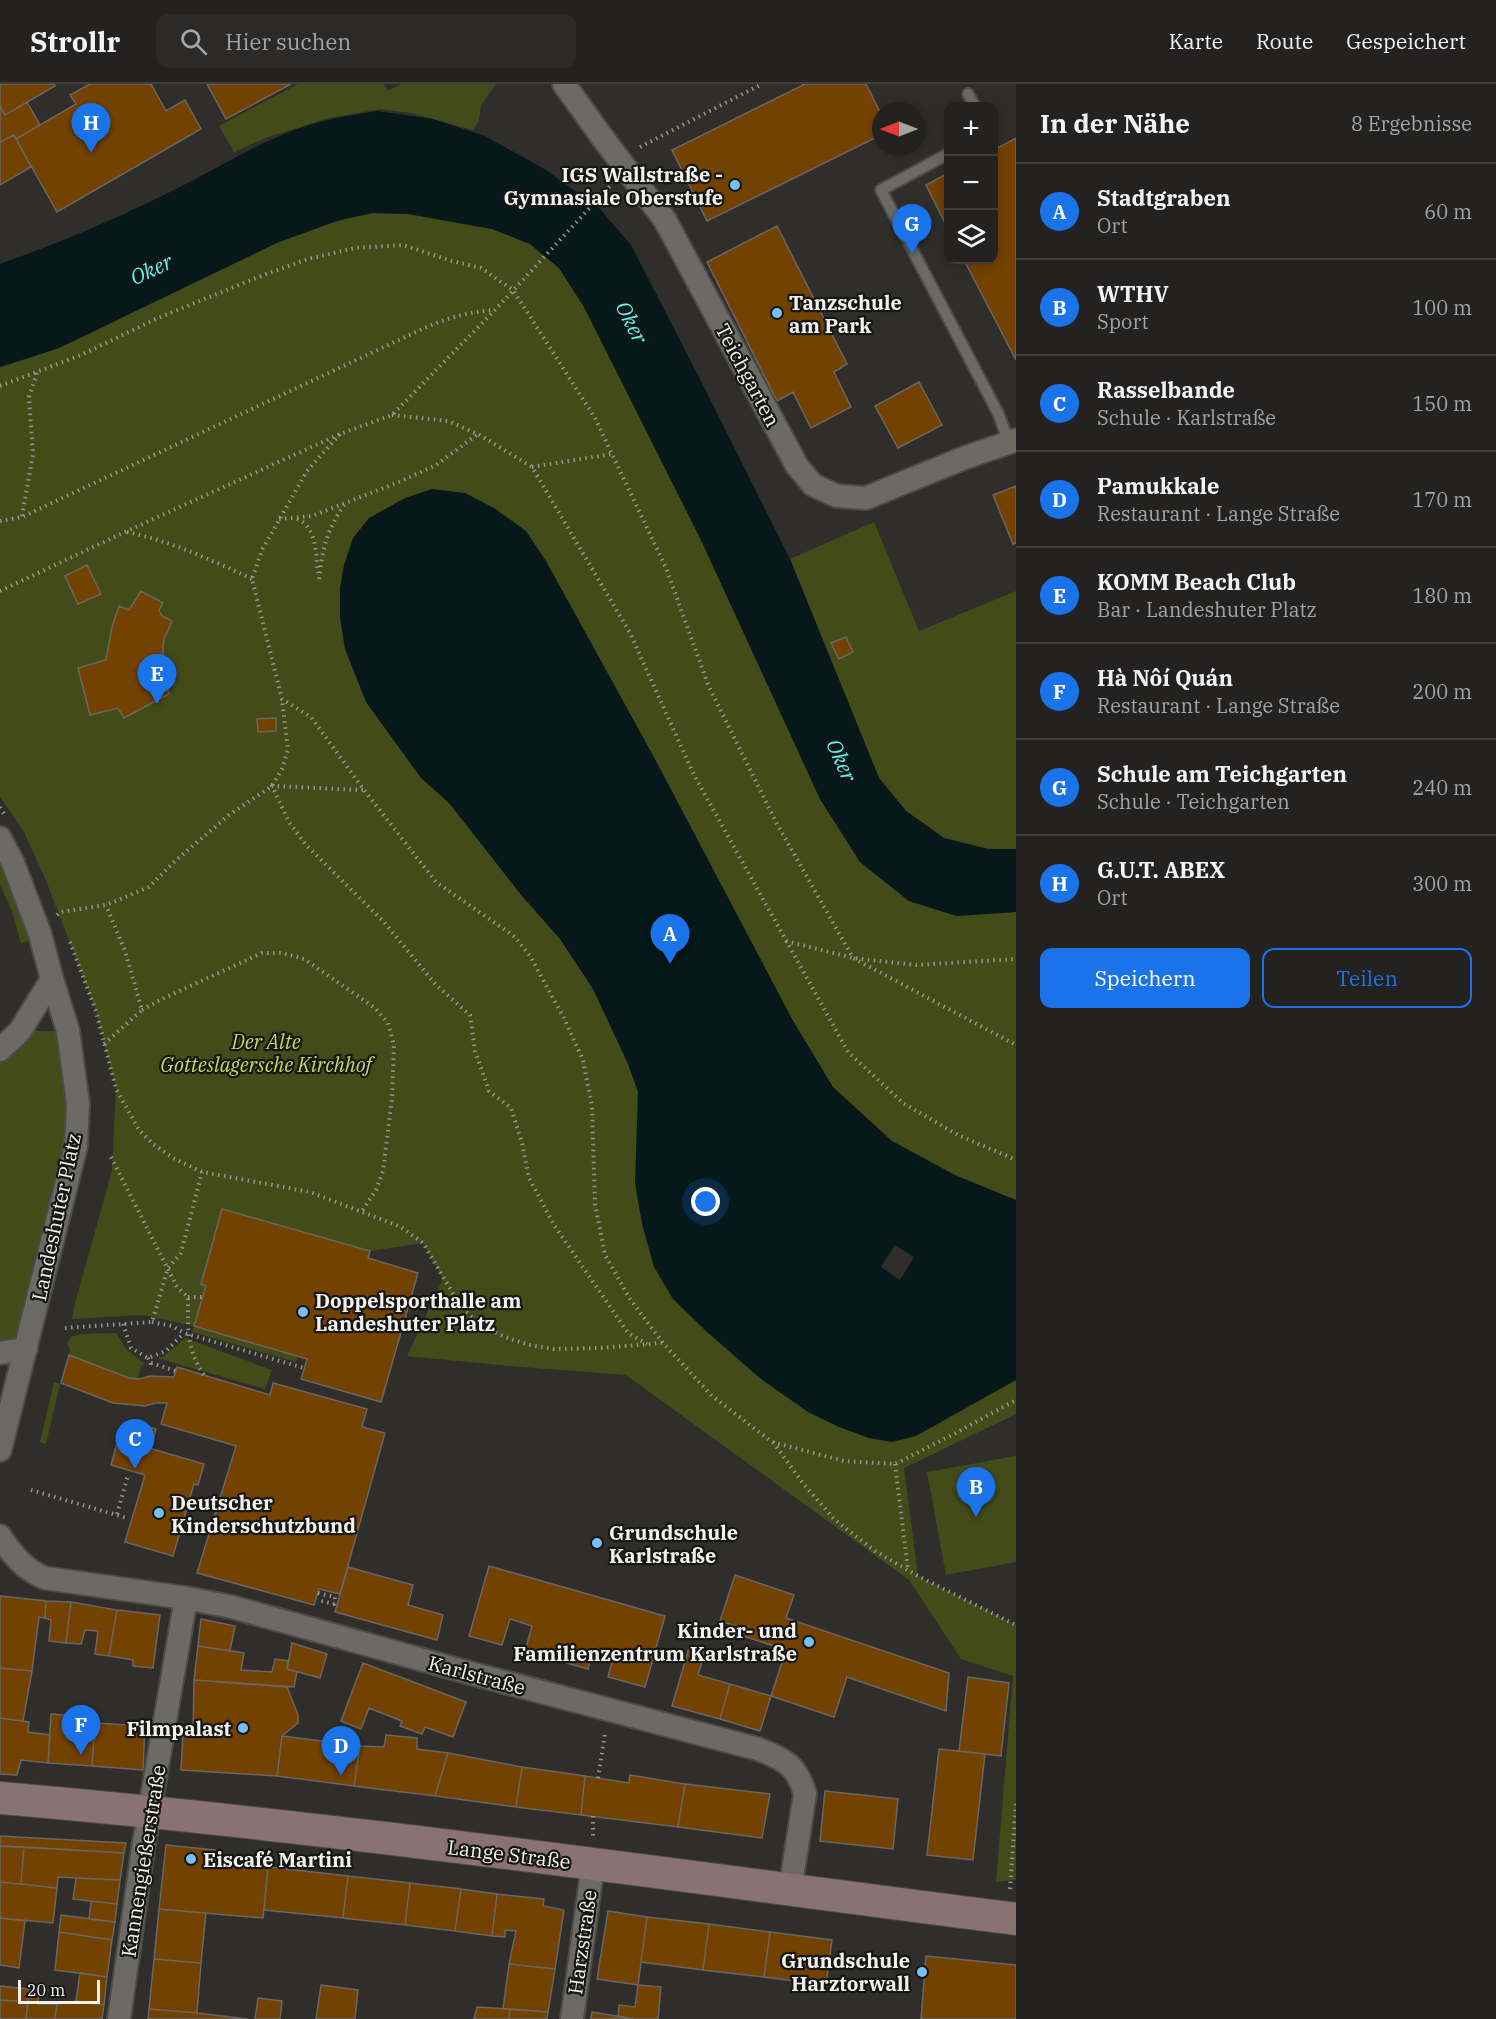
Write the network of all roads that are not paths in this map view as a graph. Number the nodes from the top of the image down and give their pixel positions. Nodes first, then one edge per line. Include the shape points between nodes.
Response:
1 (564, 84) edge
2 (968, 94) dead end
3 (973, 102) edge
4 (944, 156) edge
5 (1012, 442) edge
6 (0, 838) edge
7 (52, 979) junction
8 (0, 1050) edge
9 (26, 1348) junction
10 (0, 1353) edge
11 (0, 1450) edge
12 (0, 1536) edge
13 (186, 1598) junction
14 (0, 1798) edge
15 (149, 1811) junction
16 (593, 1864) junction
17 (790, 1890) junction
18 (1016, 1919) edge
19 (119, 2019) edge
20 (572, 2019) edge

1 - 5 street, Teichgarten via 616,170 664,220 797,466 813,485 837,496 866,498
2 - 3 lane
4 - 5 lane via 881,190
6 - 7 street, Landeshuter Platz via 40,934
7 - 8 street via 20,1031
7 - 9 street, Landeshuter Platz via 68,1031 78,1104 75,1146
9 - 10 street
9 - 11 street, Landeshuter Platz
12 - 13 street, Karlstraße via 15,1558 32,1573 45,1578
13 - 15 street, Kannengießerstraße
13 - 17 street, Karlstraße via 232,1607 778,1756 801,1779 805,1794
14 - 15 street, Lange Straße
15 - 16 street, Lange Straße
15 - 19 street, Kannengießerstraße
16 - 17 street, Lange Straße
16 - 20 street, Harzstraße
17 - 18 street, Lange Straße

